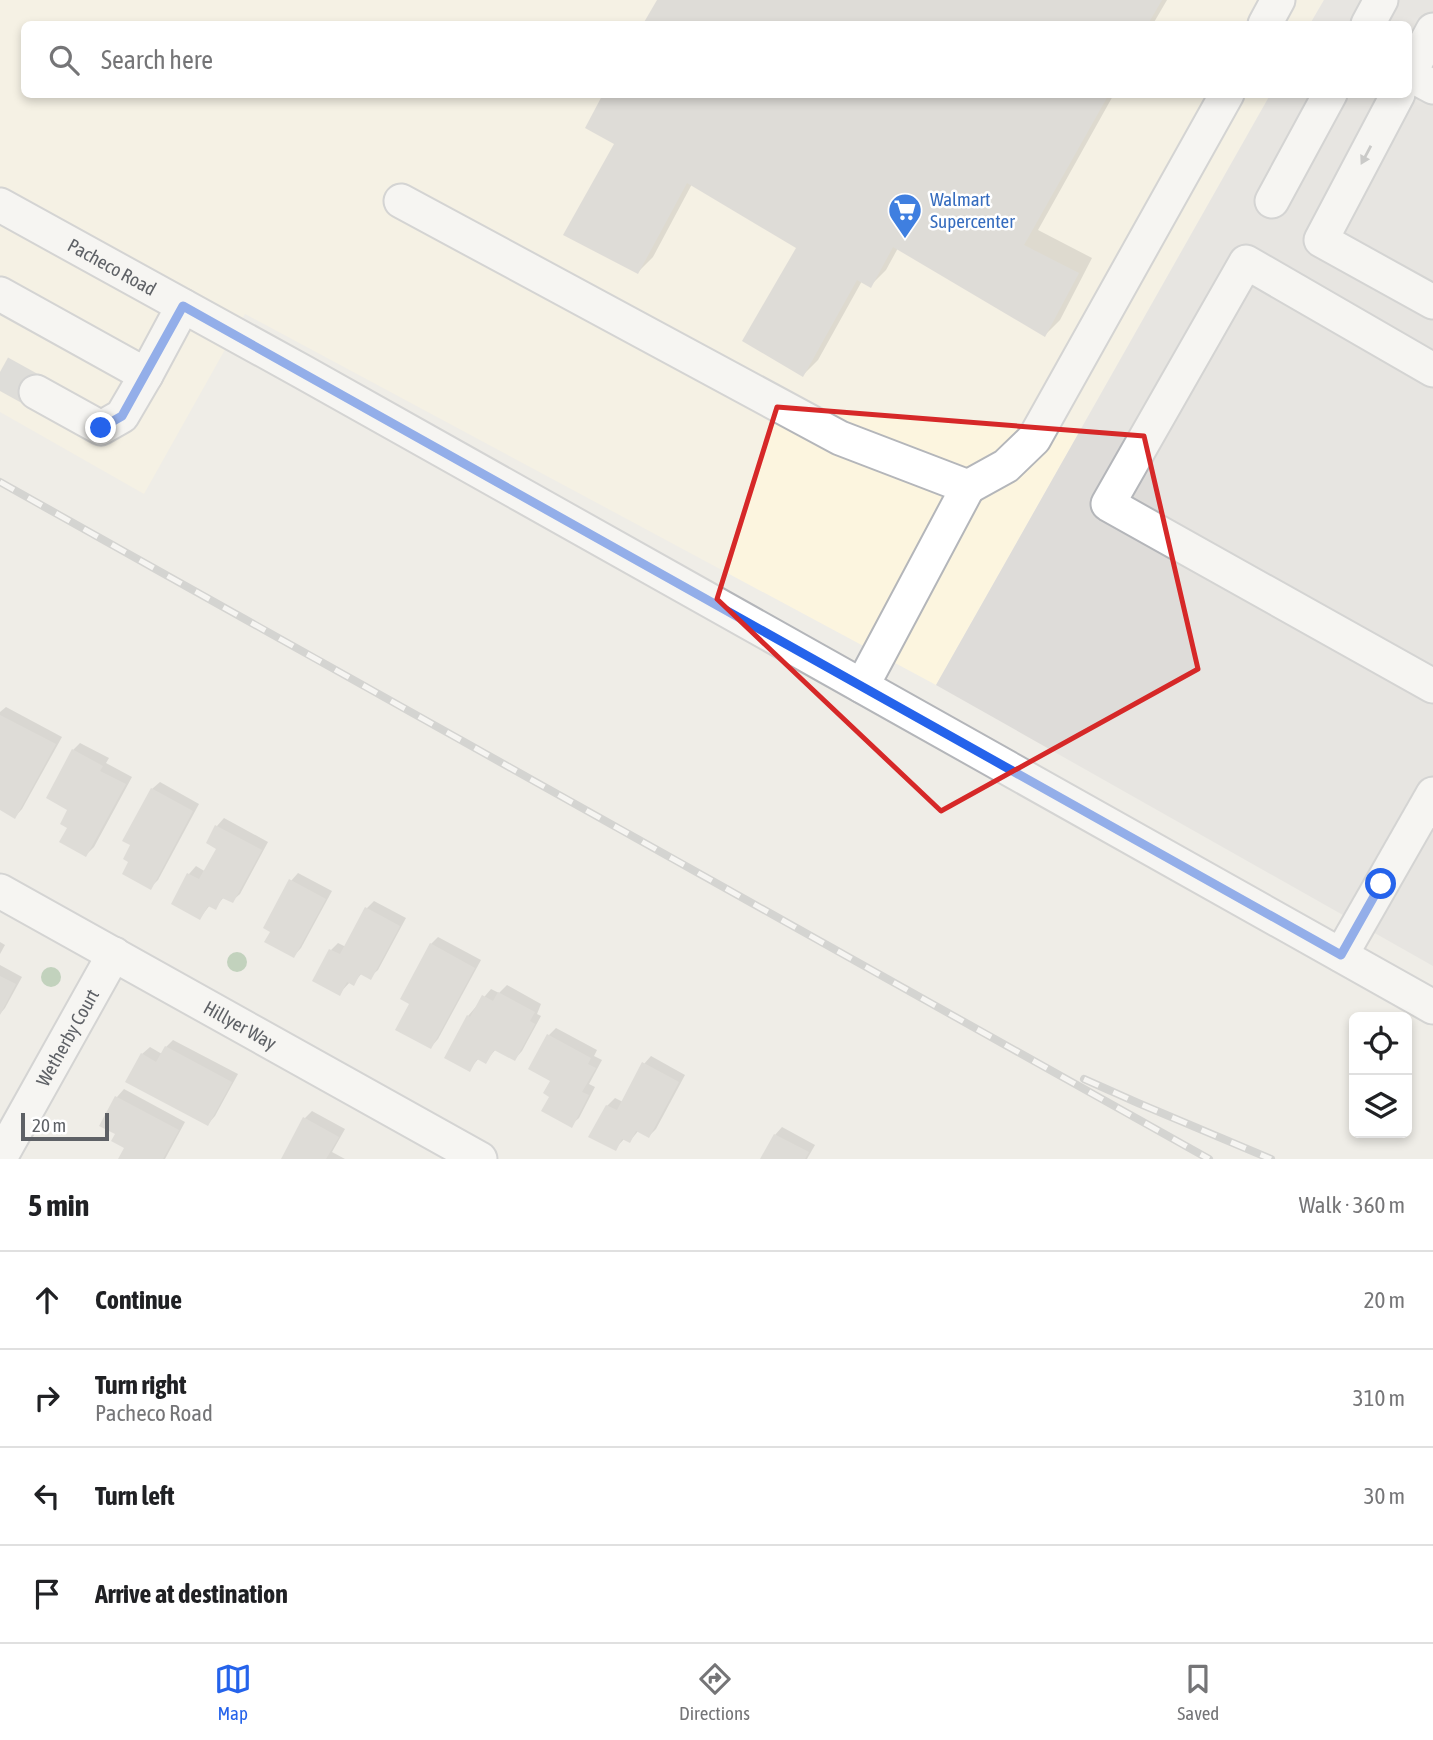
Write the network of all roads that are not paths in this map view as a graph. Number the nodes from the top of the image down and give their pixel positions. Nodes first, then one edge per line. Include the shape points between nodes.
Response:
1 (1278, 0) edge
2 (1381, 0) edge
3 (1267, 21) edge
4 (1370, 21) edge
5 (1433, 30) edge
6 (1412, 69) edge
7 (1412, 76) edge
8 (1433, 87) edge
9 (1225, 98) edge
10 (1328, 98) edge
11 (1396, 98) edge
12 (401, 201) dead end
13 (1272, 201) dead end
14 (0, 205) edge
15 (0, 294) edge
16 (1433, 302) edge
17 (183, 306) junction
18 (1433, 370) edge
19 (146, 375) junction
20 (36, 392) tunnel mouth
21 (968, 487) junction
22 (862, 686) junction
23 (1433, 687) edge
24 (1433, 794) edge
25 (0, 891) edge
26 (114, 954) junction
27 (1341, 955) junction
28 (1433, 1007) edge
29 (445, 1151) edge
30 (0, 1158) edge
31 (480, 1159) edge

1 - 3 street
2 - 4 street
5 - 6 street
7 - 8 street
9 - 21 street via 1034,439 1006,466
10 - 13 street
11 -> 16 street via 1321,240
12 - 21 street via 840,438
14 - 17 street, Pacheco Road
15 - 19 street
17 - 19 street
17 - 22 street, Pacheco Road
18 - 23 street via 1246,262 1108,504
19 - 20 street via 122,416 101,428
21 - 22 street
22 - 27 street, Pacheco Road
24 - 27 street
25 - 26 street, Hillyer Way
26 - 29 street, Hillyer Way
26 - 30 street, Wetherby Court
27 - 28 street, Pacheco Road
29 - 31 street, Hillyer Way

